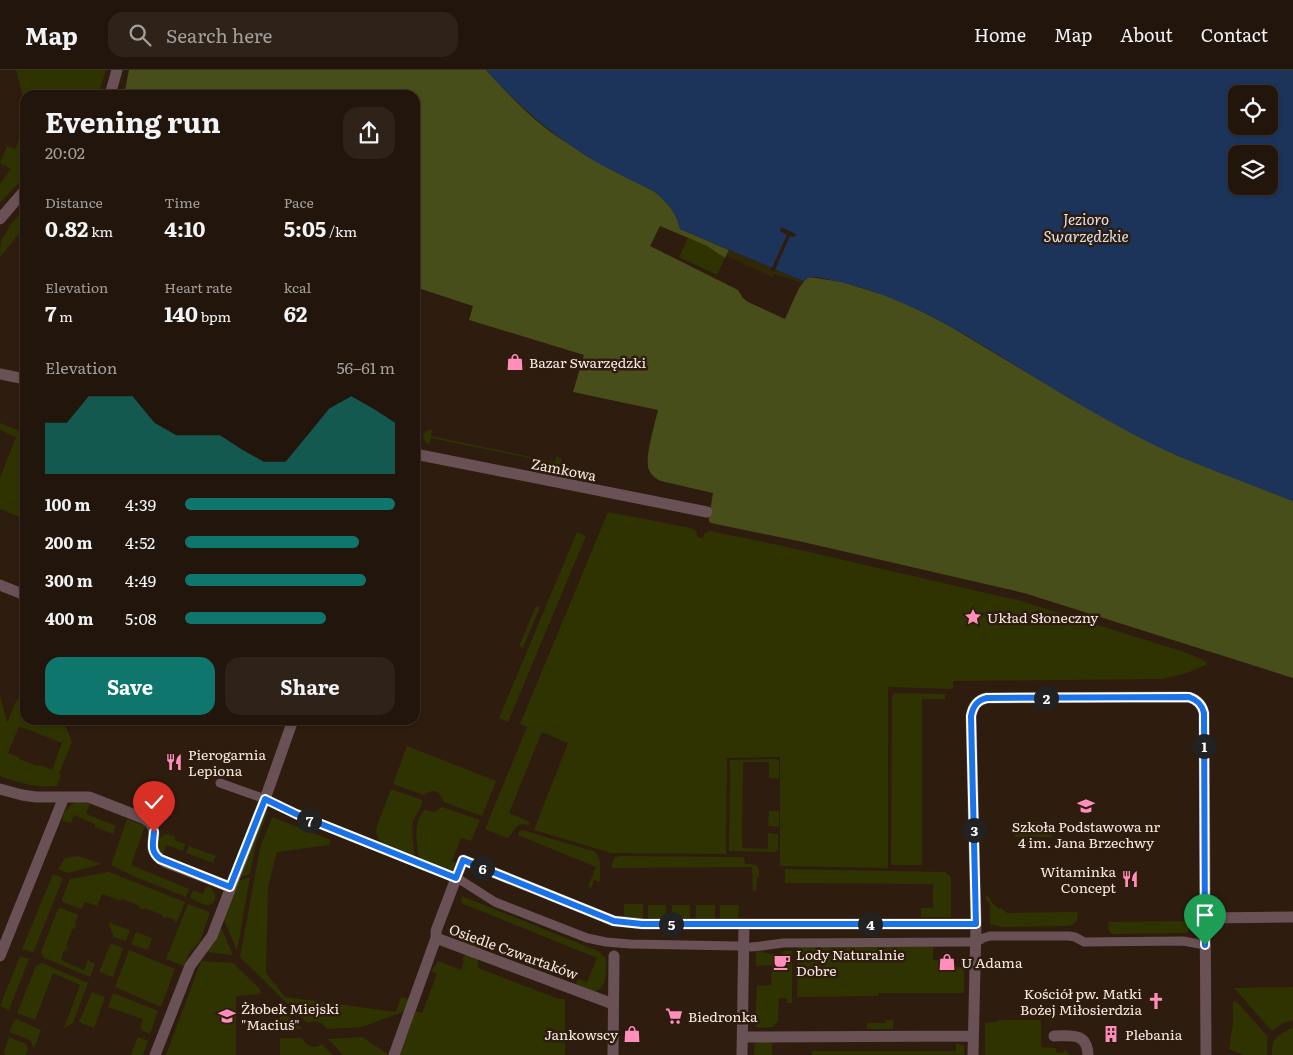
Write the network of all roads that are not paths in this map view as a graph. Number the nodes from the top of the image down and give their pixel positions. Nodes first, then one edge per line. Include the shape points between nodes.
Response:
1 (117, 70) edge
2 (111, 90) edge
3 (20, 196) edge
4 (0, 219) edge
5 (0, 374) edge
6 (20, 378) edge
7 (420, 455) edge
8 (707, 512) dead end
9 (0, 585) edge
10 (20, 593) edge
11 (291, 725) edge
12 (220, 783) dead end
13 (0, 789) edge
14 (64, 798) junction
15 (265, 799) junction
16 (456, 878) junction
17 (230, 887) junction
18 (1204, 918) junction
19 (1293, 918) edge
20 (744, 924) junction
21 (976, 924) junction
22 (436, 938) junction
23 (980, 940) dead end
24 (969, 942) dead end
25 (1205, 945) junction
26 (738, 946) dead end
27 (751, 947) dead end
28 (0, 956) edge
29 (614, 956) dead end
30 (614, 1004) junction
31 (973, 1036) junction
32 (1054, 1036) dead end
33 (742, 1037) junction
34 (155, 1055) edge
35 (394, 1055) edge
36 (613, 1055) edge
37 (742, 1055) edge
38 (973, 1055) edge
39 (1088, 1055) edge
40 (1206, 1055) edge

1 - 2 street
3 - 4 street
5 - 6 street
7 - 8 street, Zamkowa
9 - 10 street
11 - 15 street
12 - 15 street
13 - 14 street via 36,797
14 - 17 street via 89,797 146,820 154,829 153,850 160,859
14 - 28 street
15 - 16 street
15 - 17 street
16 - 20 street via 463,860 614,921
16 - 22 street
16 - 26 street via 495,902 592,940
17 - 34 street via 211,938 190,966
18 - 19 street
18 - 21 street via 1204,713 1197,700 1186,697 987,698 976,703 971,716
18 - 25 street
20 - 21 street
20 - 33 street
21 - 31 street
22 - 30 street, Osiedle Czwartaków
22 - 35 street, Osiedle Czwartaków
23 - 25 street via 987,936 1069,936 1084,942 1183,941
24 - 27 street via 783,943
25 - 40 street
29 - 30 street
30 - 36 street
31 - 33 street
31 - 38 street
32 - 39 street via 1080,1038 1085,1042
33 - 37 street

